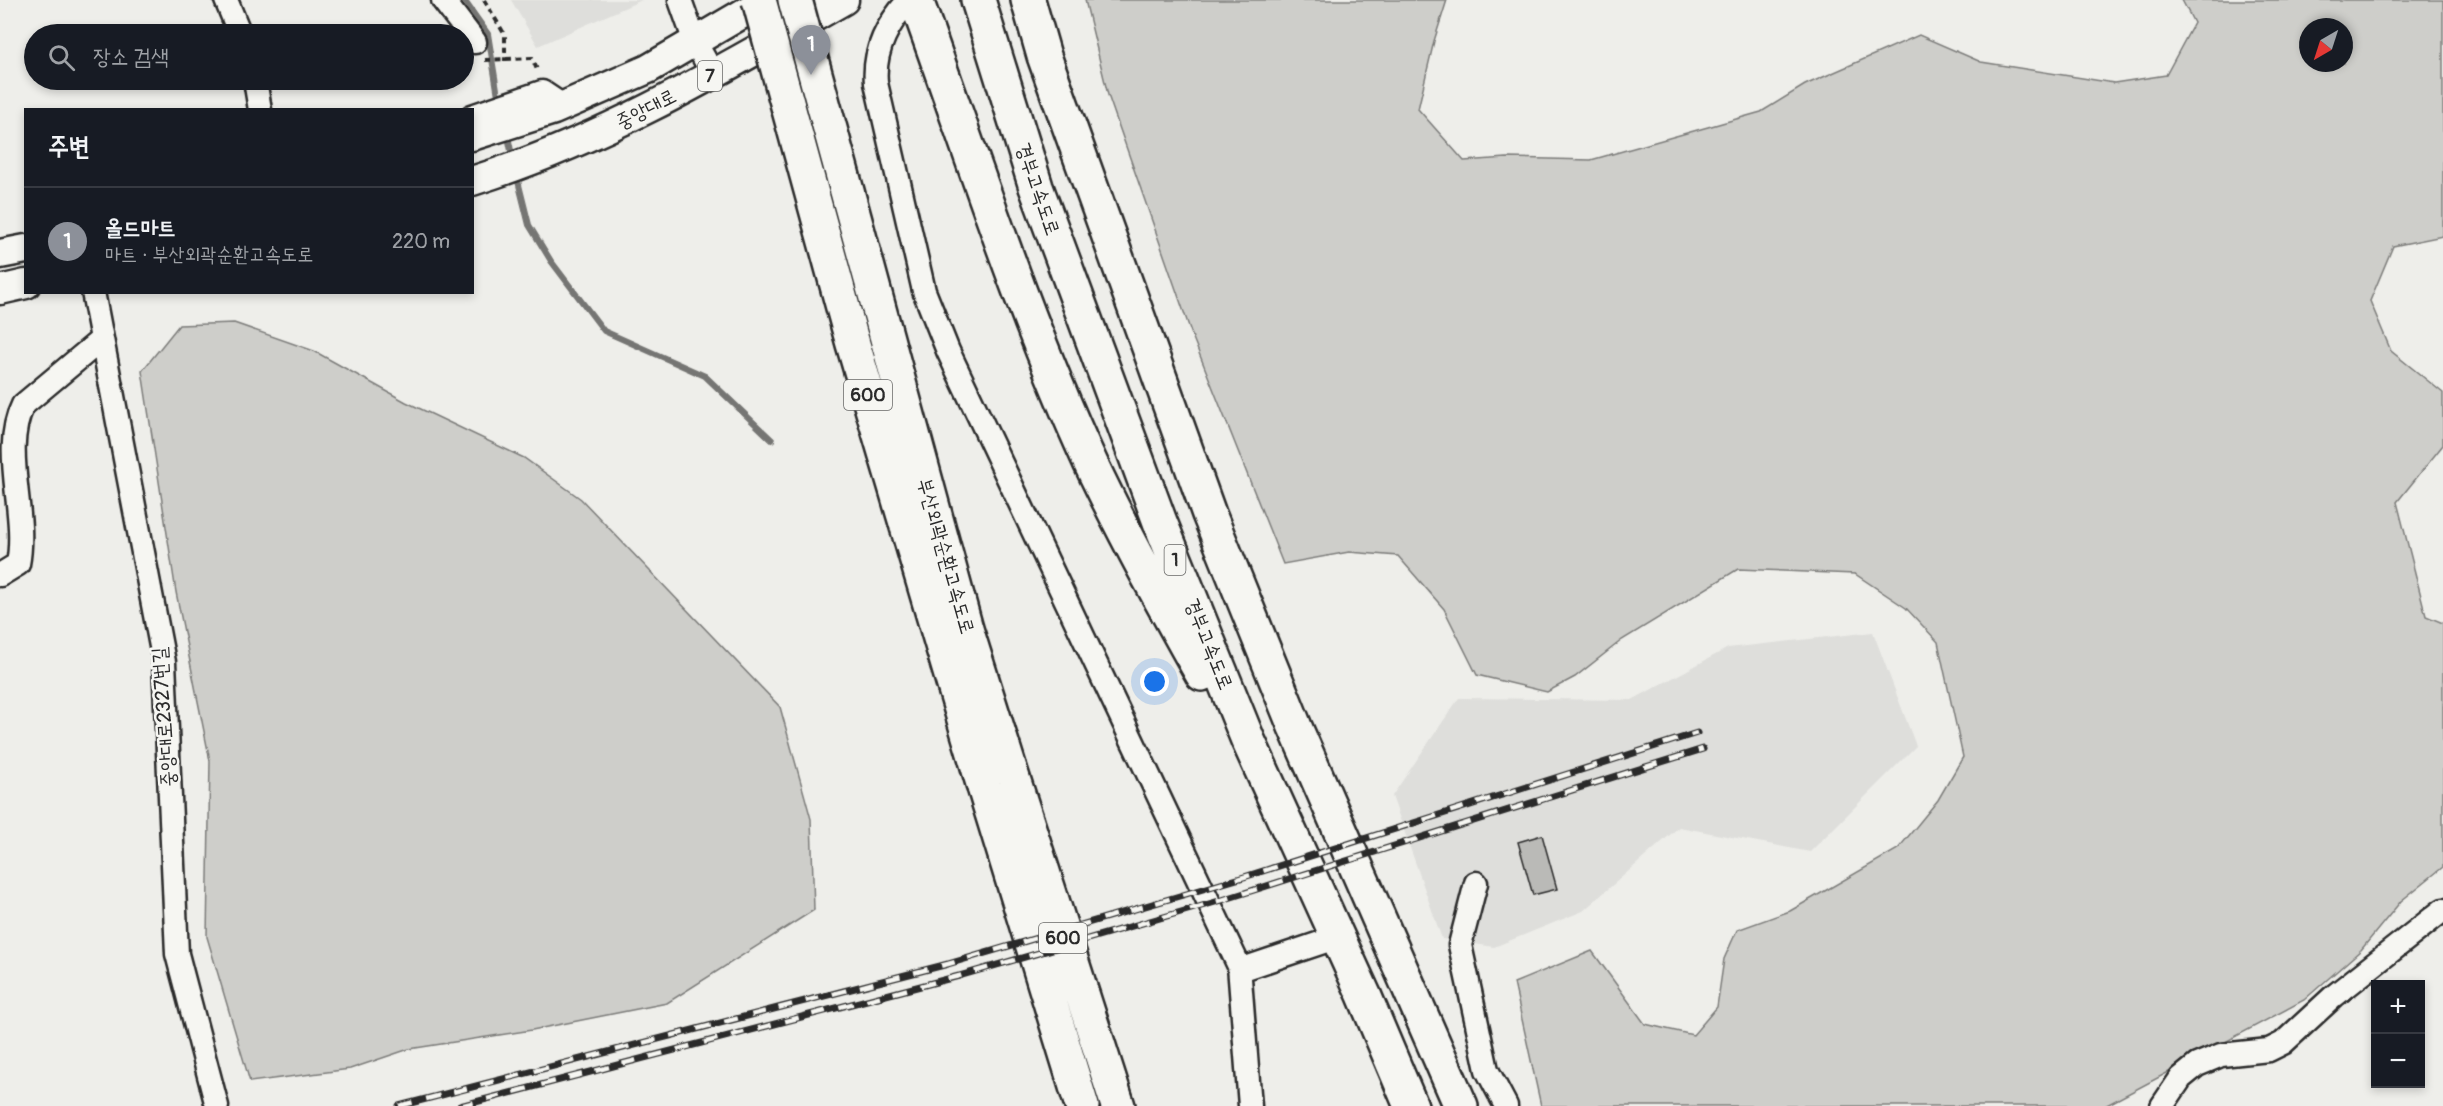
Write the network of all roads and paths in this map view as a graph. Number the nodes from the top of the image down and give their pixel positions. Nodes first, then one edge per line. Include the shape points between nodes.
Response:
1 (226, 0) edge
2 (443, 0) edge
3 (484, 0) edge
4 (680, 0) edge
5 (759, 0) edge
6 (766, 0) edge
7 (795, 0) edge
8 (844, 0) edge
9 (909, 0) edge
10 (916, 0) edge
11 (978, 0) edge
12 (1028, 0) edge
13 (236, 24) edge
14 (460, 24) edge
15 (695, 42) junction
16 (474, 44) edge
17 (479, 51) joint
18 (505, 61) junction
19 (713, 75) junction
20 (257, 90) edge
21 (546, 101) junction
22 (260, 108) edge
23 (474, 116) edge
24 (474, 135) edge
25 (474, 181) edge
26 (24, 249) edge
27 (0, 254) edge
28 (24, 284) edge
29 (0, 290) edge
30 (93, 294) edge
31 (102, 339) junction
32 (4, 458) edge
33 (0, 575) edge
34 (997, 778) junction
35 (1286, 822) junction
36 (1476, 883) dead end
37 (2443, 910) edge
38 (1338, 937) junction
39 (1240, 970) junction
40 (1081, 995) junction
41 (217, 1106) edge
42 (1082, 1106) edge
43 (1118, 1106) edge
44 (1133, 1106) edge
45 (1250, 1106) edge
46 (1411, 1106) edge
47 (1461, 1106) edge
48 (1506, 1106) edge
49 (2162, 1106) edge

1 - 13 street
2 - 14 street
3 - 18 path via 505,35
4 - 15 street
5 - 34 highway, 부산외곽순환고속도로 / 600, bridge via 853,345
6 - 15 main road, 중앙대로 / 7
7 - 34 highway, 부산외곽순환고속도로 / 600, bridge via 966,629
8 - 19 main road, 중앙대로 / 7
9 - 39 street via 883,38 875,70 930,308
10 - 35 highway via 1011,267 1091,464 1136,554
11 - 35 highway, 경부고속도로 / 1 via 1036,187 1110,391 1239,718
12 - 47 highway via 1048,67 1209,514 1295,727
15 - 19 street
15 - 21 main road, 중앙대로 / 7 via 648,69
16 - 17 street
17 - 18 path
18 - 21 path via 532,58 544,84
19 - 25 main road, 중앙대로 / 7 via 571,145
20 - 22 street
21 - 23 street
21 - 24 main road, 7
26 - 27 main road
28 - 29 main road
30 - 31 street, 중앙대로2327번길
31 - 32 street via 23,405 14,417
31 - 41 street, 중앙대로2327번길 via 164,662 177,954
32 - 33 street via 21,548 18,564
34 - 40 highway, 부산외곽순환고속도로 / 600
34 - 42 highway, 부산외곽순환고속도로 / 600
35 - 38 highway, 경부고속도로 / 1
36 - 48 street via 1460,945 1487,1070
37 - 49 street via 2334,996 2283,1043 2270,1050 2222,1055 2197,1065 2181,1078
38 - 39 street
38 - 46 highway, 경부고속도로 / 1
39 - 45 street
40 - 43 highway, 부산외곽순환고속도로 / 600
40 - 44 highway

